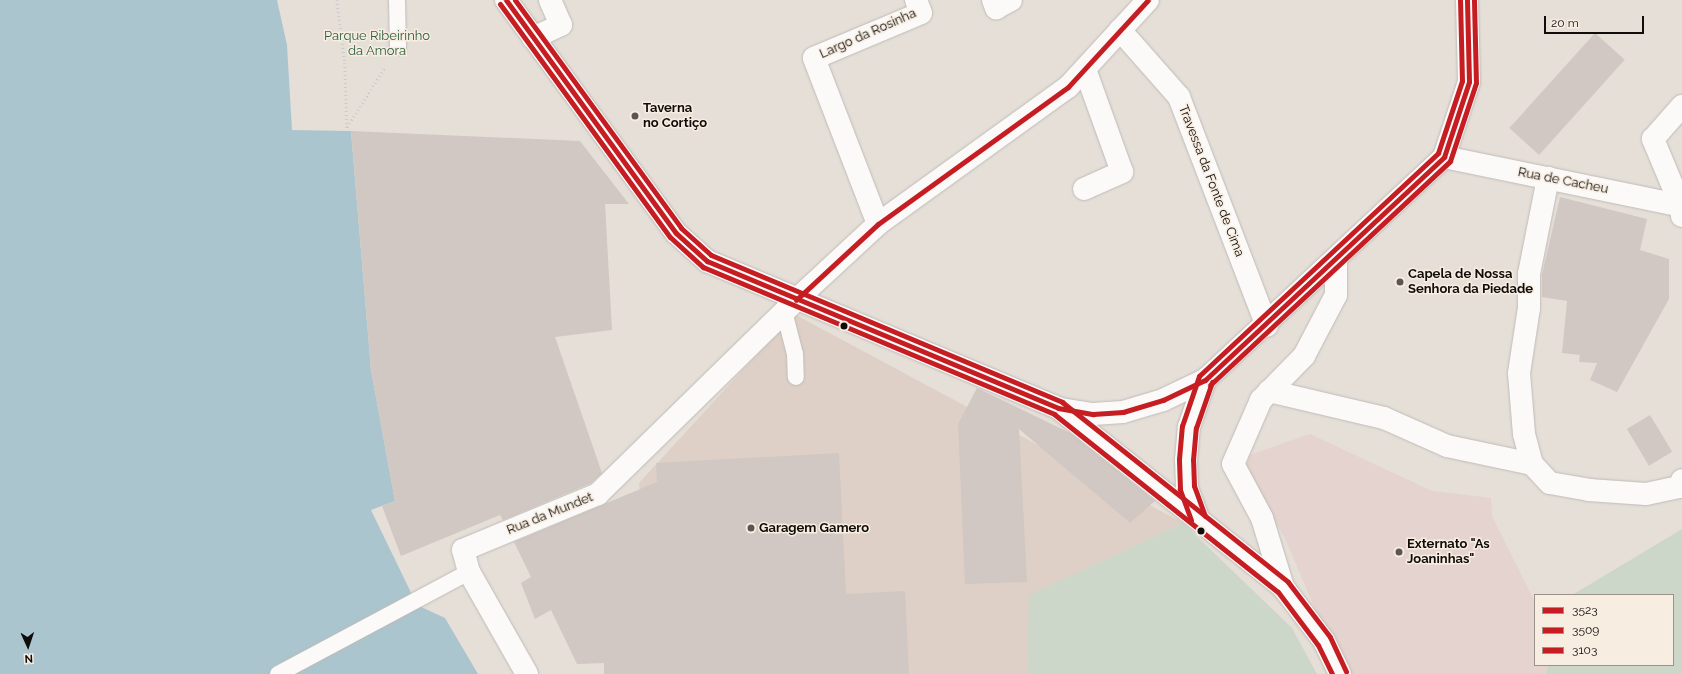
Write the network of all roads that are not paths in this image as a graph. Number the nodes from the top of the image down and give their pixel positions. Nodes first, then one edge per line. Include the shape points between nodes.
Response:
1 (397, 0) edge
2 (506, 0) edge
3 (550, 0) edge
4 (916, 0) edge
5 (993, 0) edge
6 (1012, 0) edge
7 (1148, 0) edge
8 (1467, 0) edge
9 (1120, 30) junction
10 (533, 38) junction
11 (398, 47) road end
12 (1085, 69) junction
13 (1682, 106) edge
14 (1444, 158) junction
15 (1548, 178) junction
16 (1084, 189) dead end
17 (1682, 210) edge
18 (878, 224) junction
19 (1336, 260) junction
20 (790, 306) junction
21 (1267, 326) junction
22 (796, 377) dead end
23 (1205, 380) junction
24 (1269, 392) junction
25 (1058, 408) junction
26 (1532, 464) junction
27 (1682, 480) edge
28 (1198, 518) junction
29 (469, 572) junction
30 (1283, 587) junction
31 (278, 674) edge
32 (527, 674) edge
33 (1340, 674) edge

1 - 11 lane
2 - 10 street
3 - 10 street via 561,25
4 - 18 street, Largo da Rosinha via 921,13 814,58
5 - 6 street via 996,8
7 - 9 street
8 - 14 street via 1468,82
9 - 12 street
9 - 21 street, Travessa da Fonte de Cima via 1179,97
10 - 20 street via 676,233 707,261
12 - 16 street via 1122,172
12 - 18 street via 1068,87
13 - 17 street via 1653,139
14 - 15 street, Rua de Cacheu
14 - 19 street
15 - 17 street, Rua de Cacheu
15 - 26 street via 1529,274 1529,308 1520,373 1524,434
18 - 20 street
19 - 21 street
19 - 24 street via 1336,295 1304,356
20 - 22 lane
20 - 25 street
20 - 29 street, Rua da Mundet via 598,494 464,550
21 - 23 street
23 - 25 street via 1163,400 1123,412 1093,414
23 - 28 street via 1189,427 1186,460 1188,487
24 - 26 street via 1384,418 1447,446
24 - 30 street via 1261,400 1233,464 1262,518
25 - 28 street
26 - 27 street via 1550,483 1589,490 1646,494 1680,487
28 - 30 street
29 - 31 lane
29 - 32 street, Rua da Mundet
30 - 33 street via 1324,641

